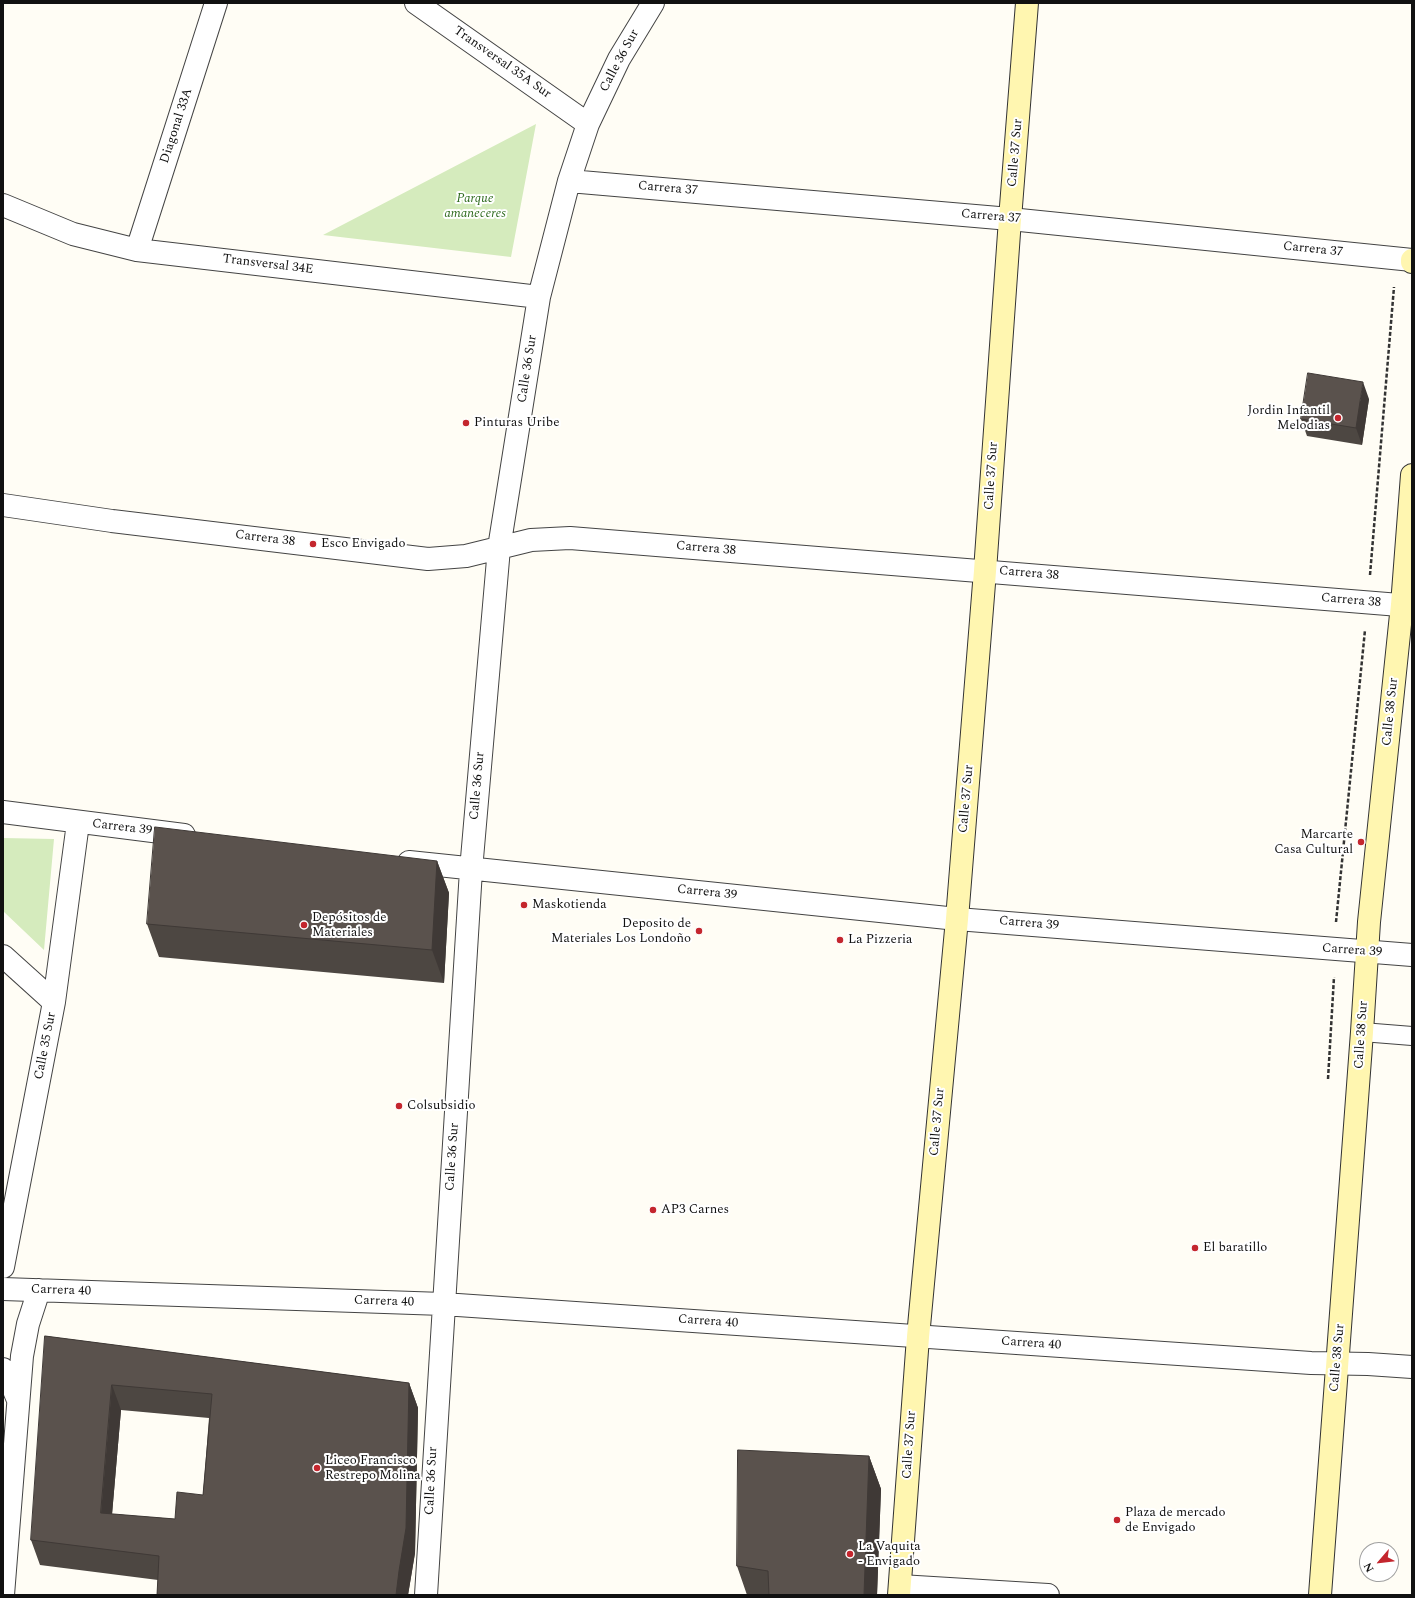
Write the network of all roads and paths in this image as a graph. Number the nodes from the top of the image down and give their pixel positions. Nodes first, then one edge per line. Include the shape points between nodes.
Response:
1 (216, 3) edge
2 (416, 3) edge
3 (653, 3) edge
4 (1027, 3) edge
5 (588, 124) junction
6 (569, 181) junction
7 (3, 205) edge
8 (1010, 219) junction
9 (137, 250) junction
10 (1412, 261) edge
11 (539, 297) junction
12 (1412, 475) edge
13 (3, 505) edge
14 (499, 548) junction
15 (985, 571) junction
16 (1407, 606) edge
17 (3, 812) edge
18 (78, 822) junction
19 (204, 838) edge
20 (392, 860) edge
21 (471, 870) junction
22 (957, 918) junction
23 (1367, 952) junction
24 (1412, 955) edge
25 (3, 956) edge
26 (54, 1002) junction
27 (1362, 1032) junction
28 (1412, 1036) edge
29 (3, 1267) edge
30 (3, 1289) edge
31 (39, 1290) junction
32 (443, 1304) junction
33 (918, 1337) junction
34 (1338, 1364) junction
35 (1412, 1367) edge
36 (3, 1369) edge
37 (19, 1403) junction
38 (899, 1591) edge
39 (4, 1595) edge
40 (426, 1595) edge
41 (1048, 1595) edge
42 (1320, 1595) edge

1 - 9 street, Diagonal 33A
2 - 5 street, Transversal 35A Sur
3 - 5 street, Calle 36 Sur via 619,59
4 - 8 main road, Calle 37 Sur
5 - 6 street, Calle 36 Sur
6 - 8 street, Carrera 37
6 - 11 street, Calle 36 Sur
7 - 9 street, Transversal 34E via 73,234
8 - 10 street, Carrera 37
8 - 15 main road, Calle 37 Sur
9 - 11 street, Transversal 34E
11 - 14 street, Calle 36 Sur
12 - 16 main road, Calle 38 Sur
13 - 14 street, Carrera 38 via 104,520 428,559 466,556
14 - 15 street, Carrera 38 via 532,540 570,538
14 - 21 street, Calle 36 Sur
15 - 16 street, Carrera 38
15 - 22 main road, Calle 37 Sur
16 - 23 main road, Calle 38 Sur via 1369,914
17 - 18 street, Carrera 39
18 - 19 street, Carrera 39
18 - 26 street, Calle 35 Sur
20 - 21 street, Carrera 39
21 - 22 street, Carrera 39
21 - 32 street, Calle 36 Sur
22 - 23 street, Carrera 39
22 - 33 main road, Calle 37 Sur
23 - 24 street, Carrera 39
23 - 27 main road, Calle 38 Sur
25 - 26 street
26 - 29 street, Calle 35 Sur
27 - 28 lane
27 - 34 main road, Calle 38 Sur
30 - 31 street, Carrera 40
31 - 32 street, Carrera 40
31 - 37 street via 28,1324 22,1356
32 - 33 street, Carrera 40
32 - 40 street, Calle 36 Sur
33 - 34 street, Carrera 40
33 - 38 main road, Calle 37 Sur
34 - 35 street, Carrera 40
34 - 42 main road, Calle 38 Sur
36 - 37 street
37 - 39 street
38 - 41 street

